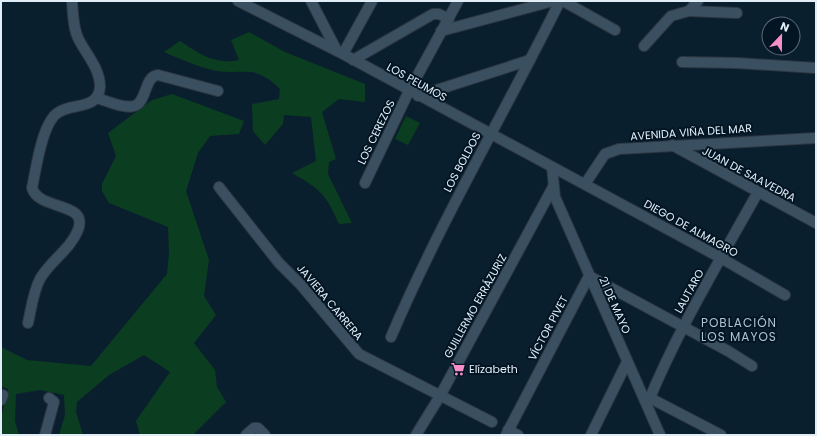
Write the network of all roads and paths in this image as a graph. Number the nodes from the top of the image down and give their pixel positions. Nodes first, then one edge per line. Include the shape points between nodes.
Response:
1 (72, 1) edge
2 (238, 1) edge
3 (311, 1) edge
4 (372, 1) edge
5 (458, 1) edge
6 (553, 1) edge
7 (560, 1) edge
8 (563, 1) edge
9 (698, 1) edge
10 (689, 11) junction
11 (737, 13) dead end
12 (449, 19) junction
13 (615, 30) dead end
14 (441, 32) junction
15 (644, 46) dead end
16 (340, 53) junction
17 (353, 60) junction
18 (530, 60) junction
19 (682, 62) dead end
20 (816, 68) edge
21 (218, 91) dead end
22 (413, 94) junction
23 (97, 98) junction
24 (490, 134) junction
25 (816, 138) edge
26 (672, 145) junction
27 (552, 167) junction
28 (564, 174) junction
29 (365, 183) dead end
30 (585, 184) junction
31 (553, 185) junction
32 (219, 186) dead end
33 (758, 192) junction
34 (816, 223) edge
35 (721, 258) junction
36 (589, 276) junction
37 (785, 295) dead end
38 (28, 324) dead end
39 (683, 327) junction
40 (391, 337) dead end
41 (627, 362) junction
42 (752, 366) dead end
43 (635, 382) junction
44 (653, 387) junction
45 (440, 396) junction
46 (49, 398) dead end
47 (648, 401) junction
48 (492, 422) dead end
49 (507, 432) edge
50 (45, 435) edge
51 (246, 435) edge
52 (265, 435) edge
53 (416, 435) edge
54 (518, 435) edge
55 (591, 435) edge
56 (660, 435) edge
57 (721, 435) edge

1 - 23 street via 78,39 98,75 100,85
2 - 16 street, LOS PEUMOS
3 - 16 street
4 - 16 street
5 - 12 street, LOS CEREZOS
6 - 14 street
7 - 18 street, LOS BOLDOS
8 - 13 street
9 - 10 street
10 - 11 street
10 - 15 street via 671,16
12 - 14 street, LOS CEREZOS
12 - 17 street via 433,14
14 - 22 street, LOS CEREZOS
16 - 17 street, LOS PEUMOS
17 - 22 street, LOS PEUMOS
18 - 22 street
18 - 24 street, LOS BOLDOS
19 - 20 street
21 - 23 street via 158,75 152,78 140,103 135,106 129,107
22 - 24 street, LOS PEUMOS
22 - 29 street, LOS CEREZOS
23 - 38 street via 86,105 59,112 52,118 45,132 32,188 34,194 36,198 75,212 79,226 71,243 40,278
24 - 27 street, LOS PEUMOS
24 - 40 street, LOS BOLDOS via 408,294
25 - 26 street, AVENIDA VIÑA DEL MAR
26 - 30 street, AVENIDA VIÑA DEL MAR via 611,151 600,160
26 - 33 street, JUAN DE SAAVEDRA
27 - 28 street, LOS PEUMOS
27 - 31 street, 21 DE MAYO
28 - 30 street, LOS PEUMOS
28 - 31 street
30 - 35 street, DIEGO DE ALMAGRO
31 - 36 street, 21 DE MAYO via 557,202
31 - 45 street, GUILLERMO ERRÁZURIZ
32 - 45 street, JAVIERA CARRERA via 279,263 359,354
33 - 34 street, JUAN DE SAAVEDRA
33 - 35 street, LAUTARO
35 - 37 street, DIEGO DE ALMAGRO
35 - 39 street, LAUTARO
36 - 39 street
36 - 41 street, 21 DE MAYO
36 - 49 street, VÍCTOR PIVET
39 - 42 street
39 - 44 street, LAUTARO
41 - 43 street, 21 DE MAYO
41 - 55 street
43 - 44 street via 644,388
43 - 47 street, 21 DE MAYO
44 - 47 street, LAUTARO
45 - 48 street, JAVIERA CARRERA
45 - 53 street, GUILLERMO ERRÁZURIZ
46 - 50 street via 54,402
47 - 56 street, 21 DE MAYO
47 - 57 street
49 - 54 street
51 - 52 street via 254,428 258,428

